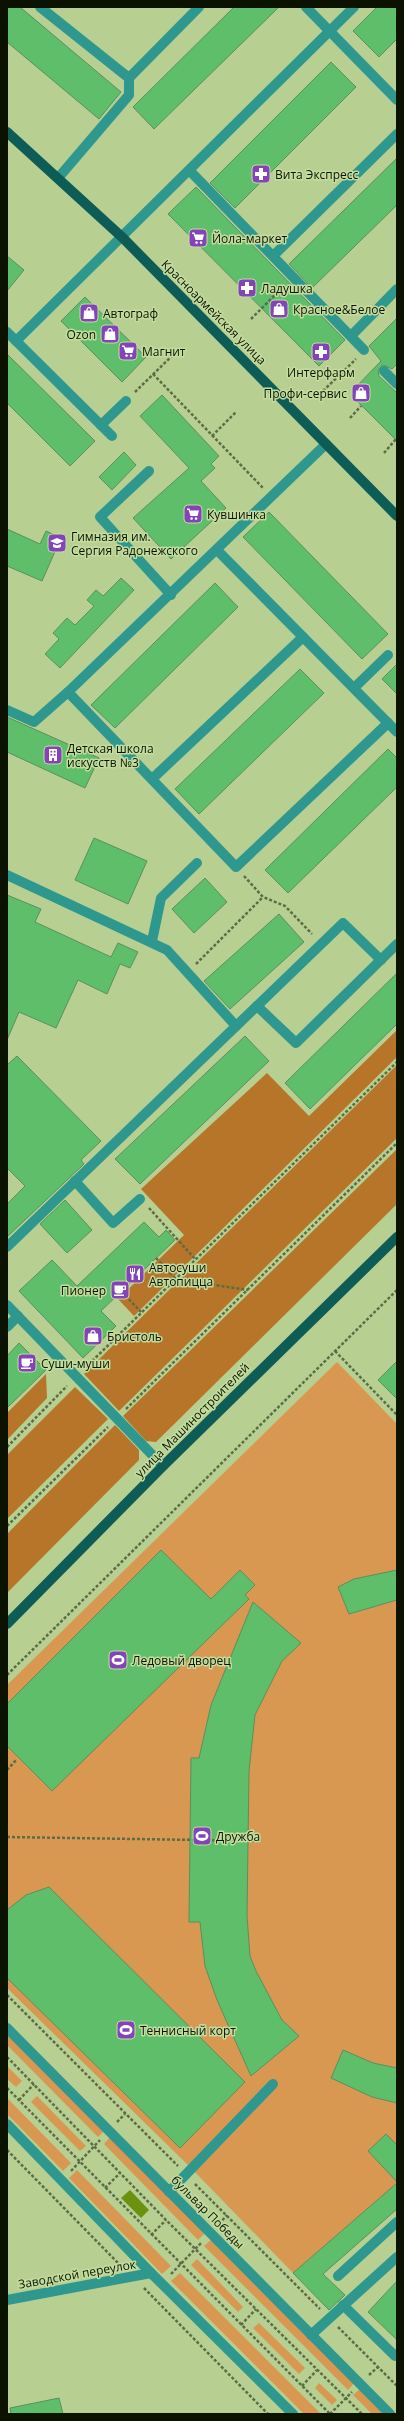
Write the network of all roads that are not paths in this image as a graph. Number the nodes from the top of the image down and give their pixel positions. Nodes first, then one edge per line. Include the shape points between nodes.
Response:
1 (40, 7) edge
2 (200, 7) edge
3 (306, 7) edge
4 (354, 7) edge
5 (330, 32) junction
6 (129, 78) junction
7 (397, 100) edge
8 (7, 132) edge
9 (397, 134) edge
10 (190, 171) junction
11 (59, 177) junction
12 (123, 238) junction
13 (273, 256) junction
14 (397, 289) edge
15 (7, 332) edge
16 (351, 336) junction
17 (16, 341) junction
18 (364, 350) road end
19 (384, 371) dead end
20 (397, 384) edge
21 (126, 401) road end
22 (101, 425) junction
23 (112, 436) dead end
24 (326, 444) junction
25 (149, 471) dead end
26 (397, 516) edge
27 (217, 550) junction
28 (171, 595) junction
29 (303, 637) junction
30 (388, 655) dead end
31 (354, 688) junction
32 (68, 692) junction
33 (7, 710) edge
34 (388, 723) junction
35 (397, 732) edge
36 (152, 779) junction
37 (197, 864) dead end
38 (7, 875) edge
39 (152, 942) junction
40 (397, 944) edge
41 (381, 960) junction
42 (257, 1006) junction
43 (236, 1026) junction
44 (75, 1181) junction
45 (140, 1198) road end
46 (397, 1237) edge
47 (7, 1247) edge
48 (7, 1305) edge
49 (18, 1316) junction
50 (7, 1327) edge
51 (163, 1466) junction
52 (7, 1624) edge
53 (7, 2028) edge
54 (273, 2084) dead end
55 (7, 2124) edge
56 (169, 2192) junction
57 (397, 2222) edge
58 (397, 2257) edge
59 (151, 2274) junction
60 (338, 2276) dead end
61 (7, 2300) edge
62 (343, 2305) junction
63 (311, 2334) junction
64 (397, 2354) edge
65 (294, 2414) edge
66 (390, 2414) edge

1 - 6 street
2 - 6 street
3 - 5 street
4 - 5 street
5 - 7 street
5 - 10 street
6 - 11 street via 129,95
8 - 11 main road, Красноармейская улица
9 - 13 street
10 - 12 street
10 - 13 street
11 - 12 main road, Красноармейская улица
12 - 17 street
12 - 24 main road, Красноармейская улица
13 - 16 street
14 - 16 street
15 - 17 street
16 - 18 street
17 - 22 street
19 - 20 street
21 - 22 street
22 - 23 street
24 - 26 main road, Красноармейская улица
24 - 27 street
25 - 28 street via 100,517
27 - 28 street
27 - 29 street
28 - 32 street
29 - 31 street
29 - 36 street
30 - 31 street
31 - 34 street
32 - 33 street via 34,722
32 - 36 street
34 - 35 street
34 - 36 street via 236,867
37 - 39 street via 161,898
38 - 39 street
39 - 43 street via 167,950
40 - 41 street
41 - 42 street via 343,923
41 - 42 street via 296,1043
42 - 43 street
43 - 44 street
44 - 45 street via 113,1223
44 - 47 street
46 - 51 main road, улица Машиностроителей
48 - 49 street
49 - 50 street
49 - 51 street
51 - 52 main road, улица Машиностроителей
53 - 56 street, бульвар Победы
54 - 56 street
55 - 59 street
56 - 63 street, бульвар Победы
57 - 60 street
58 - 62 street
59 - 61 street, Заводской переулок
59 - 65 street
62 - 63 street
62 - 64 street via 395,2356
63 - 66 street, бульвар Победы

